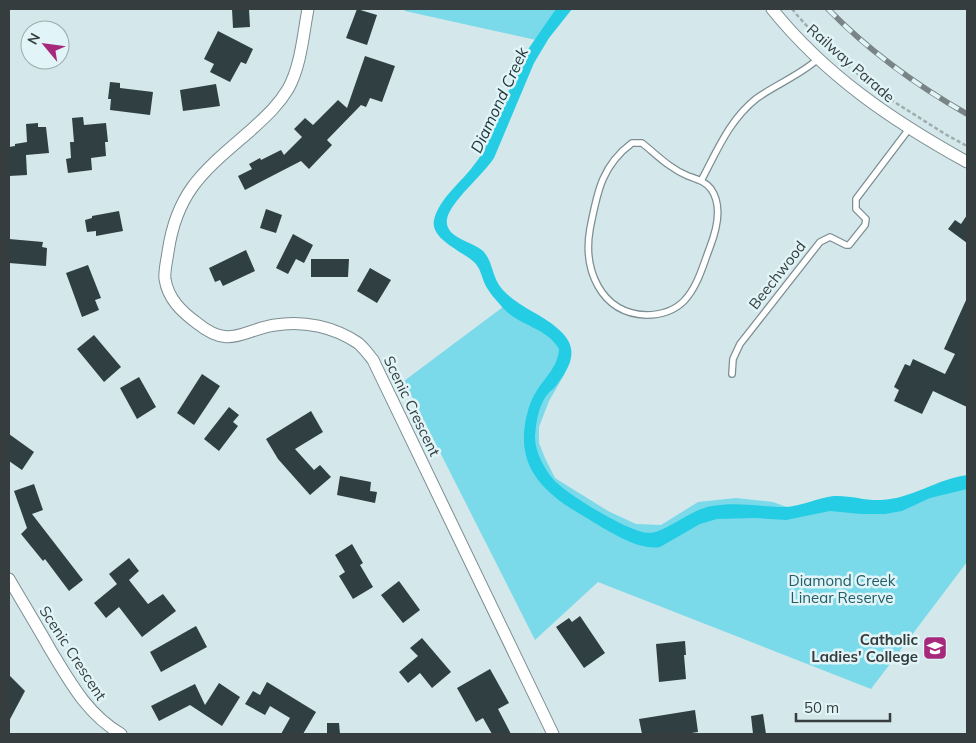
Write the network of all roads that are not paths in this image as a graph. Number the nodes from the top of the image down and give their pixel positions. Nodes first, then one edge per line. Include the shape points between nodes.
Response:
1 (308, 9) edge
2 (772, 9) edge
3 (818, 59) junction
4 (909, 128) junction
5 (967, 162) edge
6 (702, 181) junction
7 (732, 374) dead end
8 (9, 579) edge
9 (121, 734) edge
10 (553, 734) edge

1 - 10 street, Scenic Crescent via 296,72 288,89 274,109 208,168 184,196 175,220 165,278 172,300 200,326 226,338 274,325 296,323 339,332 360,344 373,360
2 - 3 street, Railway Parade
3 - 4 street, Railway Parade via 868,101
3 - 6 lane via 742,111 714,153
4 - 5 street, Railway Parade
4 - 7 lane, Beechwood via 856,199 856,209 866,219 865,225 847,245 830,237 820,242 740,344 733,359
6 - 6 lane via 711,189 715,200 717,230 699,279 685,300 676,308 654,315 630,313 607,300 593,275 589,234 596,194 621,151 632,143 642,143 673,169
8 - 9 street, Scenic Crescent via 74,689 102,721

